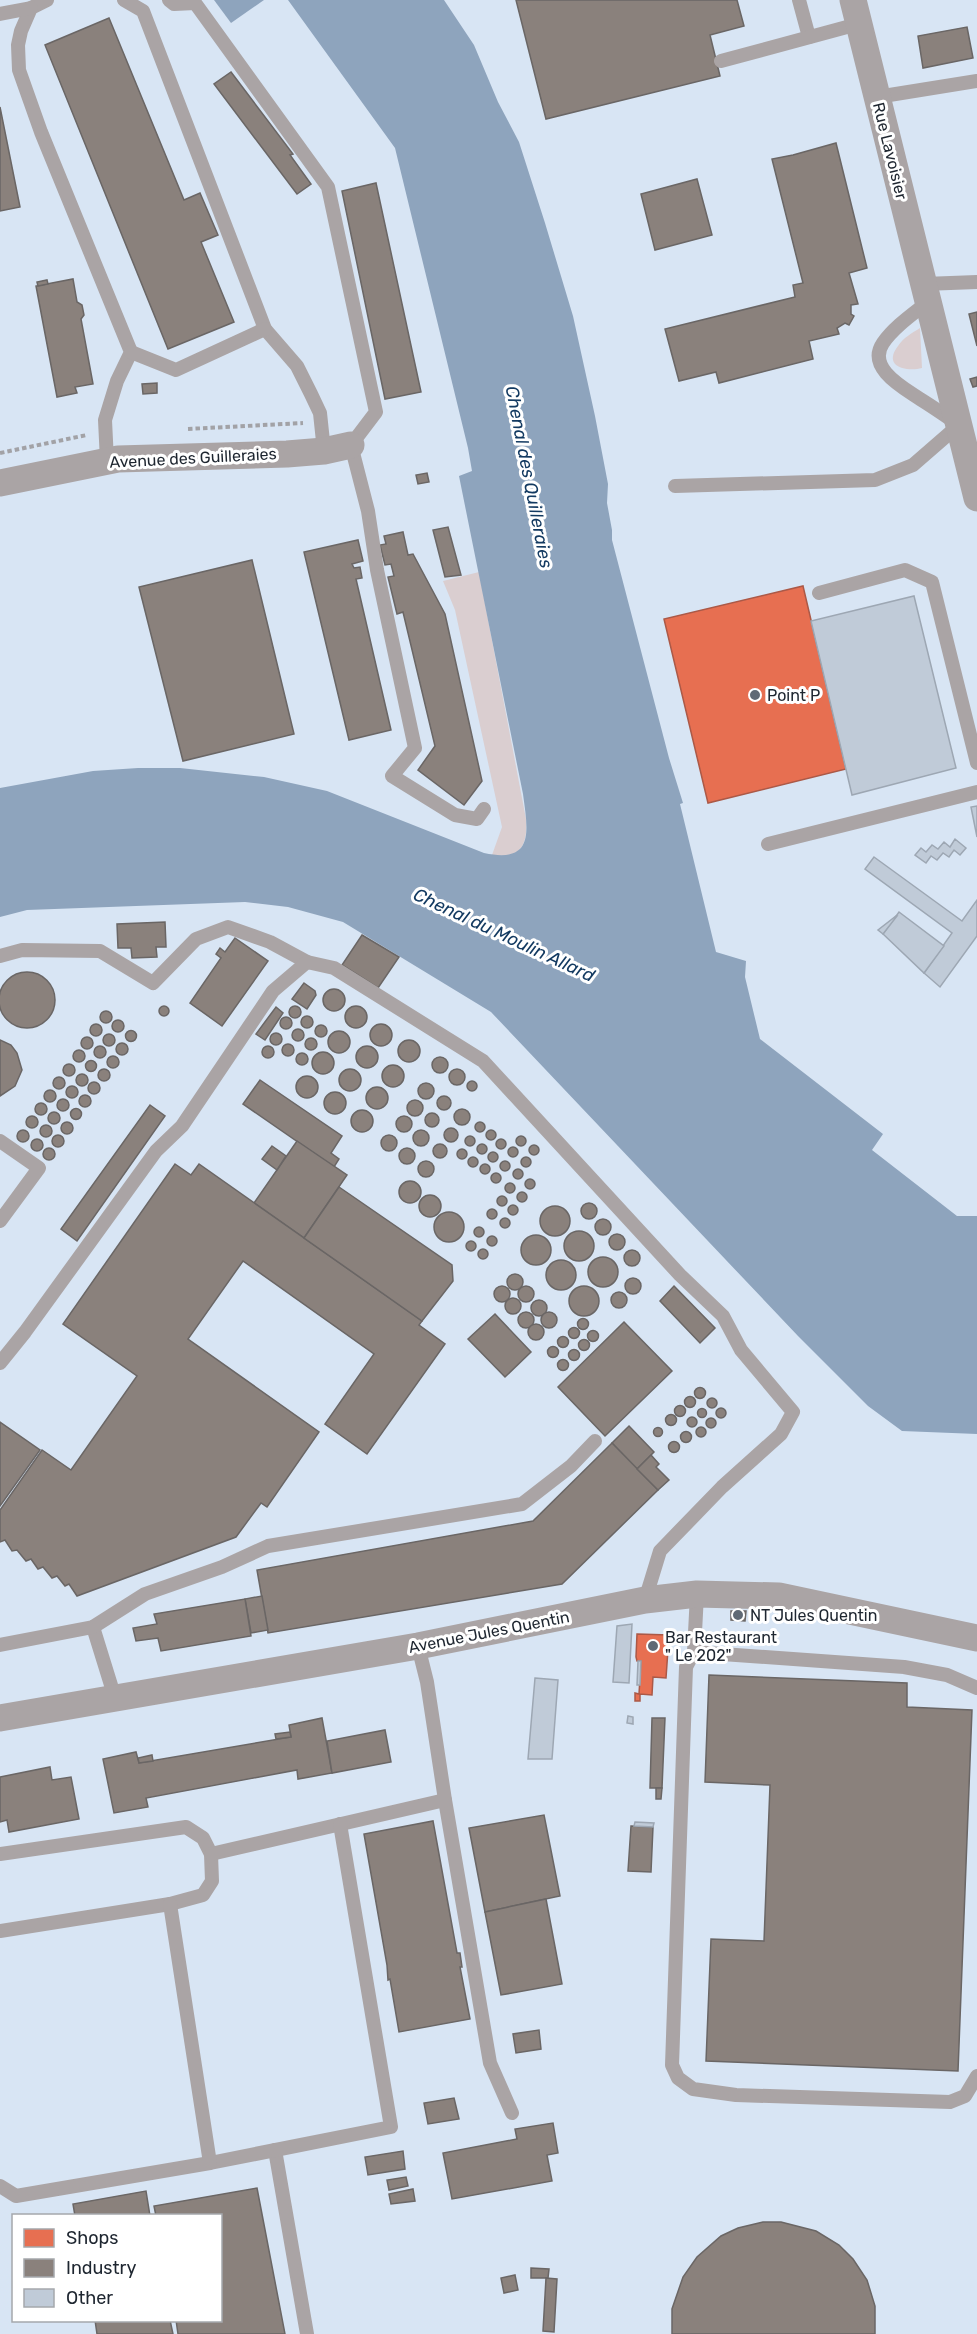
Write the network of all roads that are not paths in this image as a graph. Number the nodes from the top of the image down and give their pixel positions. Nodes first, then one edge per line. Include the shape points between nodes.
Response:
1 (47, 0) edge
2 (124, 0) edge
3 (169, 0) edge
4 (799, 0) edge
5 (31, 8) junction
6 (855, 12) edge
7 (0, 14) edge
8 (809, 37) junction
9 (721, 61) dead end
10 (977, 81) edge
11 (877, 97) junction
12 (977, 282) edge
13 (926, 293) junction
14 (265, 329) junction
15 (131, 352) junction
16 (959, 425) junction
17 (351, 446) junction
18 (324, 451) junction
19 (107, 461) junction
20 (0, 483) edge
21 (675, 486) dead end
22 (977, 498) edge
23 (819, 592) dead end
24 (977, 764) edge
25 (977, 792) edge
26 (484, 810) dead end
27 (768, 844) dead end
28 (0, 956) edge
29 (307, 962) junction
30 (0, 1141) edge
31 (0, 1221) edge
32 (0, 1363) edge
33 (596, 1441) dead end
34 (697, 1594) junction
35 (645, 1600) junction
36 (93, 1627) junction
37 (977, 1638) edge
38 (0, 1645) edge
39 (418, 1646) junction
40 (694, 1652) junction
41 (977, 1688) edge
42 (115, 1698) junction
43 (0, 1718) edge
44 (445, 1800) junction
45 (340, 1824) junction
46 (0, 1854) edge
47 (211, 1854) junction
48 (170, 1904) junction
49 (0, 1930) edge
50 (977, 2076) edge
51 (512, 2113) dead end
52 (275, 2150) junction
53 (210, 2163) junction
54 (0, 2186) edge
55 (307, 2334) edge

1 - 5 lane
2 - 14 lane via 143,11
3 - 17 lane via 174,4 195,3 328,187 376,411
4 - 8 lane
5 - 7 lane
5 - 15 lane via 18,45 19,70
6 - 8 lane
6 - 11 street, Rue Lavoisier
8 - 9 lane
10 - 11 lane
11 - 13 street, Rue Lavoisier
12 - 13 lane
13 - 16 street, Rue Lavoisier
13 - 16 lane via 881,345 879,356 896,384
14 - 15 lane via 176,370
14 - 18 lane via 297,366 311,394 320,413
15 - 19 lane via 105,420
16 - 21 lane via 913,465 874,480
16 - 22 street, Rue Lavoisier
17 - 18 street, Avenue des Guilleraies
17 - 26 lane via 368,511 415,748 392,776 455,815 477,819
18 - 19 street, Avenue des Guilleraies
19 - 20 street, Avenue des Guilleraies
23 - 24 lane via 905,570 932,582
25 - 27 lane
28 - 29 lane via 22,950 100,951 153,983 196,939 228,927 270,942
29 - 32 lane via 273,991 182,1126 156,1151
29 - 35 lane via 334,968 483,1061 680,1275 723,1316 741,1350 793,1412 781,1434 660,1551
30 - 31 lane via 39,1168
33 - 36 lane via 522,1504 268,1546 145,1594
34 - 35 street, Avenue Jules Quentin
34 - 37 street, Avenue Jules Quentin via 779,1596
34 - 40 lane
35 - 39 street, Avenue Jules Quentin
36 - 38 lane
36 - 42 lane
39 - 42 street, Avenue Jules Quentin
39 - 44 lane
40 - 41 lane via 904,1667 947,1675
40 - 50 lane via 686,1667 672,2065 678,2078 693,2089 736,2095 950,2102 965,2096
42 - 43 street, Avenue Jules Quentin
44 - 45 lane
44 - 51 lane via 490,2063
45 - 47 lane
45 - 52 lane via 391,2127
46 - 47 lane via 186,1827 203,1838
47 - 48 lane via 212,1881 203,1895
48 - 49 lane
48 - 53 lane
52 - 53 lane
52 - 55 lane
53 - 54 lane via 16,2196

